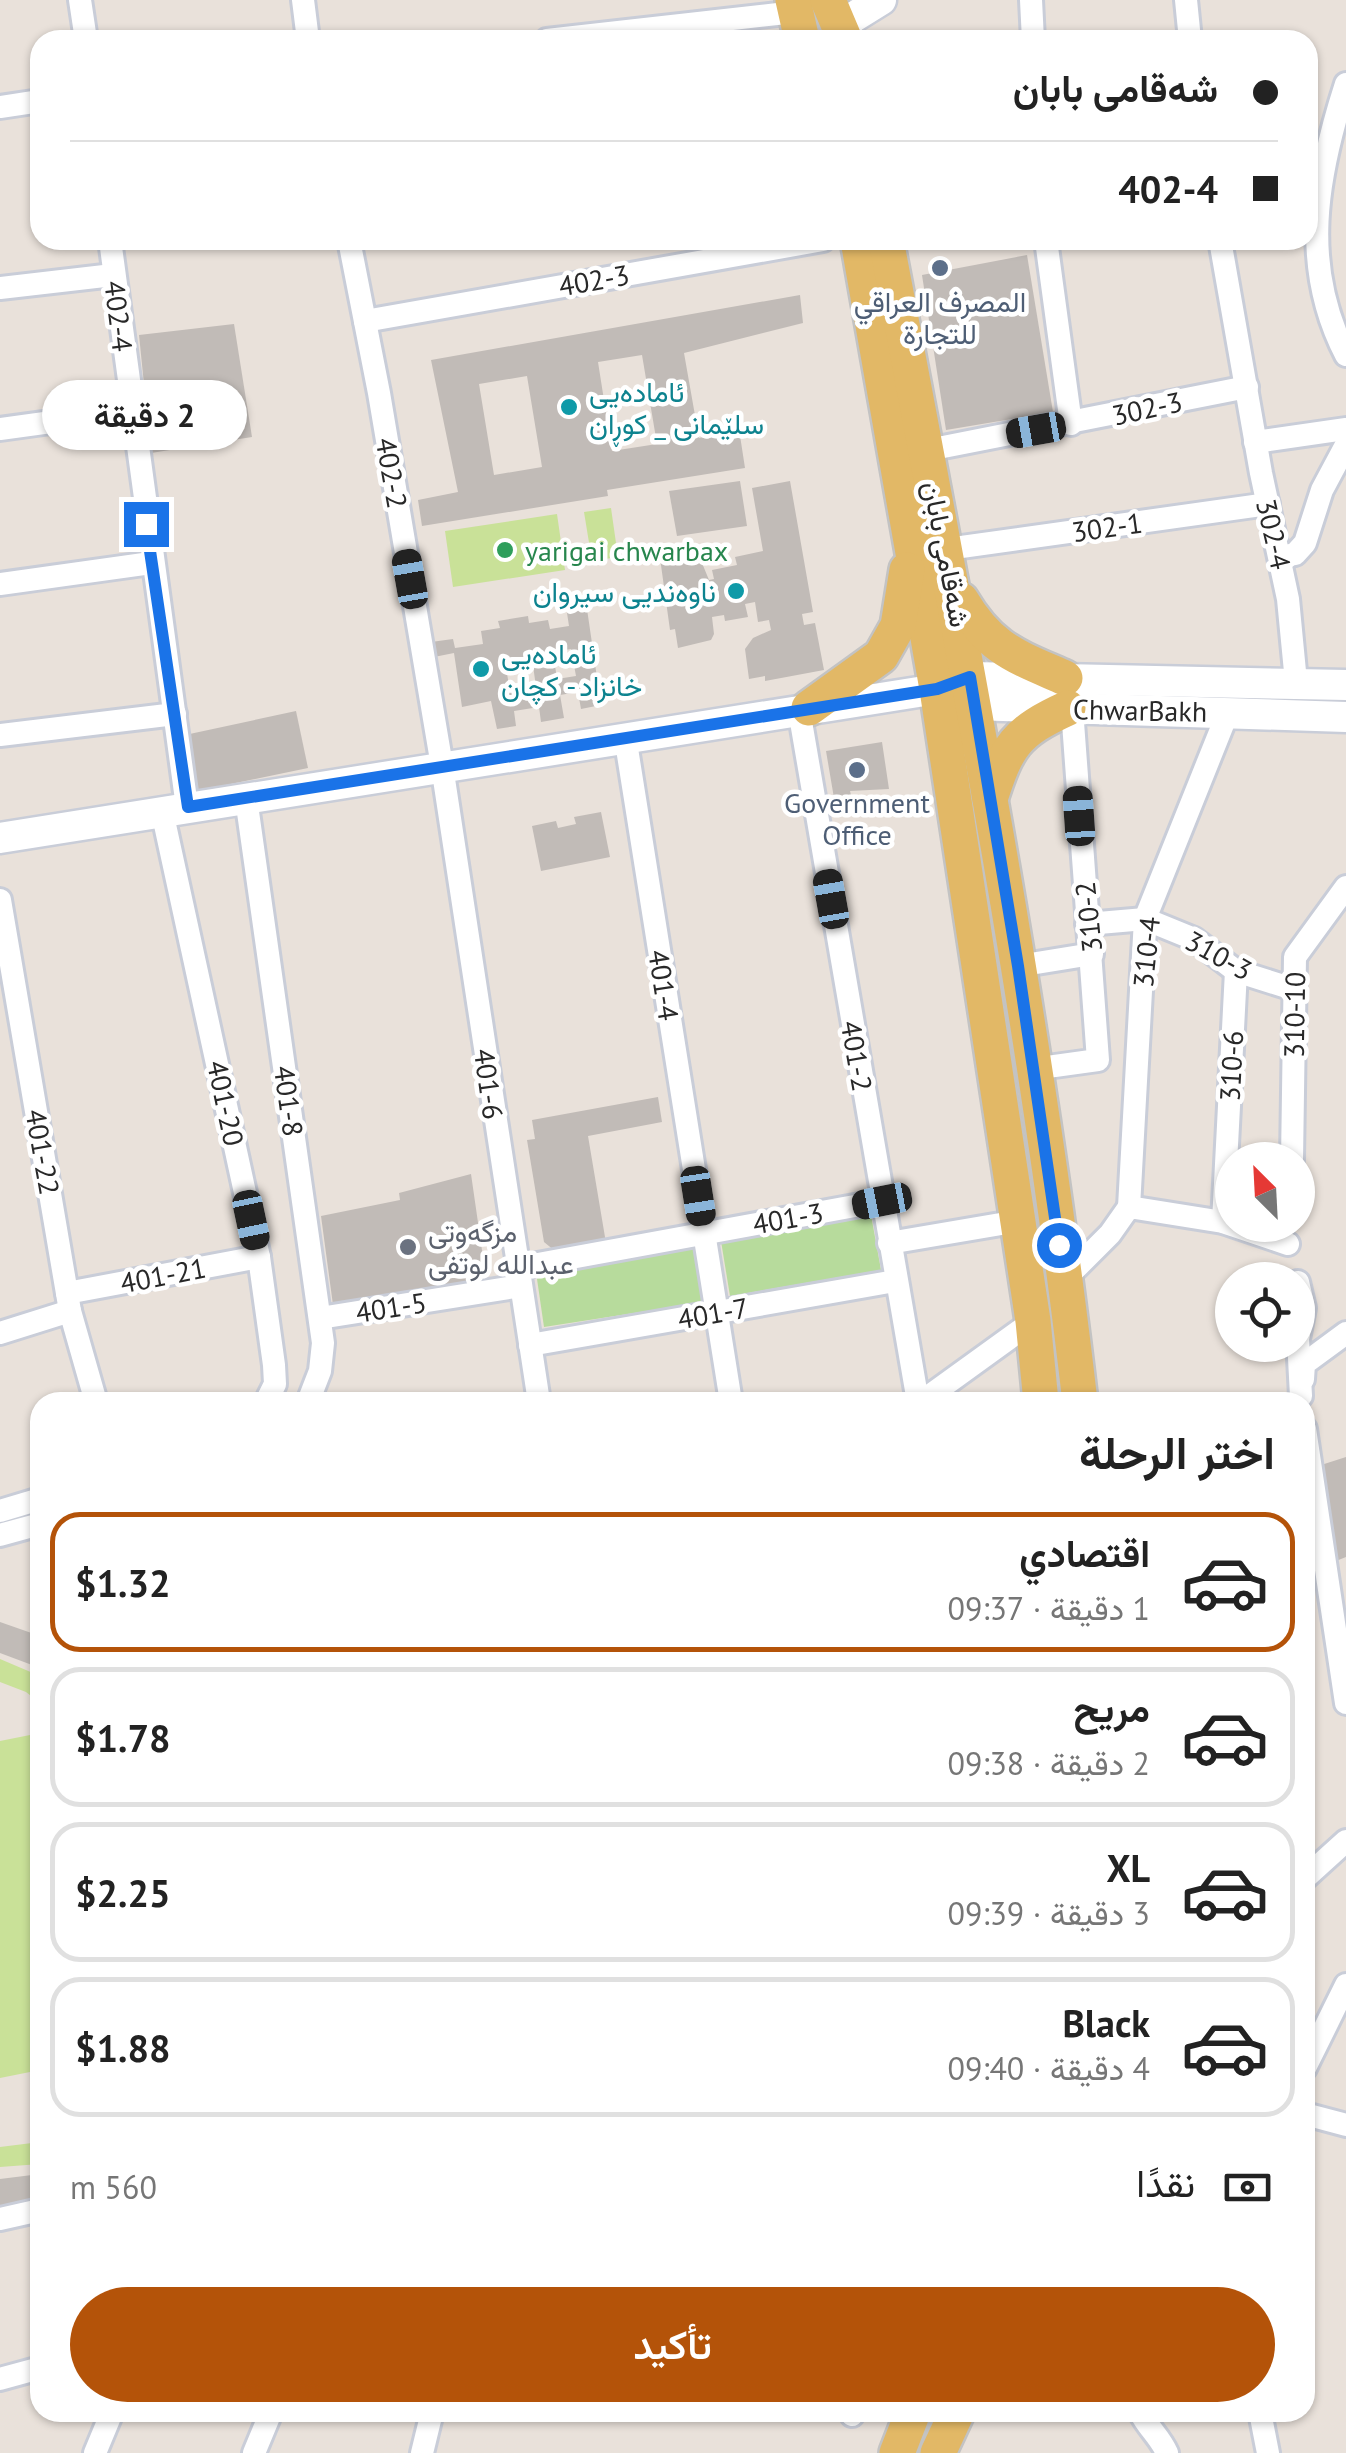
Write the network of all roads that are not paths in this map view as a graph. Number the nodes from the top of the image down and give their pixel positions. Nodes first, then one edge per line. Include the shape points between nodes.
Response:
1 (80, 0) edge
2 (303, 0) edge
3 (882, 0) edge
4 (1031, 0) edge
5 (1186, 0) edge
6 (797, 17) edge
7 (837, 28) edge
8 (84, 30) edge
9 (307, 30) edge
10 (656, 30) edge
11 (1032, 30) edge
12 (1189, 30) edge
13 (1344, 99) edge
14 (30, 102) edge
15 (0, 107) edge
16 (1318, 229) edge
17 (111, 250) edge
18 (350, 250) edge
19 (767, 250) edge
20 (884, 250) edge
21 (885, 250) edge
22 (1047, 250) edge
23 (1222, 250) edge
24 (1316, 250) edge
25 (114, 275) junction
26 (0, 288) edge
27 (366, 321) junction
28 (1346, 356) edge
29 (1248, 387) junction
30 (131, 410) junction
31 (1071, 424) junction
32 (0, 429) edge
33 (1346, 429) edge
34 (1255, 442) junction
35 (1346, 445) edge
36 (928, 450) junction
37 (1268, 504) junction
38 (929, 547) junction
39 (1280, 557) junction
40 (152, 562) junction
41 (0, 584) edge
42 (954, 588) junction
43 (1296, 682) junction
44 (1346, 685) edge
45 (960, 690) junction
46 (1068, 698) junction
47 (804, 709) junction
48 (1228, 712) junction
49 (175, 714) junction
50 (1346, 718) edge
51 (0, 735) edge
52 (625, 736) junction
53 (442, 766) junction
54 (246, 798) junction
55 (990, 800) junction
56 (175, 809) junction
57 (0, 838) edge
58 (1346, 887) edge
59 (0, 900) edge
60 (1146, 919) junction
61 (1087, 924) junction
62 (1092, 954) junction
63 (1018, 966) junction
64 (1236, 971) junction
65 (1293, 989) junction
66 (1033, 1069) junction
67 (1227, 1142) edge
68 (1292, 1142) edge
69 (882, 1201) junction
70 (1129, 1207) junction
71 (1018, 1221) junction
72 (1215, 1221) edge
73 (704, 1234) junction
74 (889, 1243) junction
75 (260, 1257) junction
76 (519, 1277) junction
77 (1064, 1280) junction
78 (895, 1281) junction
79 (69, 1302) junction
80 (718, 1312) junction
81 (320, 1318) junction
82 (1033, 1320) junction
83 (0, 1333) edge
84 (1346, 1334) edge
85 (530, 1345) junction
86 (1299, 1362) edge
87 (93, 1392) edge
88 (274, 1392) edge
89 (311, 1392) edge
90 (537, 1392) edge
91 (730, 1392) edge
92 (918, 1392) edge
93 (934, 1392) edge
94 (1040, 1392) edge
95 (1083, 1392) edge
96 (1301, 1392) edge
97 (1302, 1392) edge
98 (30, 1502) edge
99 (0, 1511) edge
100 (1315, 1518) edge
101 (30, 1527) edge
102 (0, 1535) edge
103 (1339, 1607) edge
104 (1346, 1703) edge
105 (1346, 1842) edge
106 (1315, 1869) edge
107 (1346, 1984) edge
108 (1315, 2048) edge
109 (1315, 2117) edge
110 (1346, 2125) edge
111 (30, 2212) edge
112 (0, 2219) edge
113 (30, 2371) edge
114 (0, 2379) edge
115 (108, 2422) edge
116 (267, 2422) edge
117 (430, 2422) edge
118 (909, 2422) edge
119 (952, 2422) edge
120 (1145, 2422) edge
121 (1262, 2422) edge
122 (95, 2453) edge
123 (254, 2453) edge
124 (422, 2453) edge
125 (896, 2453) edge
126 (938, 2453) edge
127 (1167, 2453) edge
128 (1268, 2453) edge

1 - 8 street
2 - 9 street
3 - 7 street
4 - 11 street
5 - 12 street
6 - 10 street
13 - 16 street
14 - 15 street
17 - 25 street, 402-4
18 - 27 street, 402-2
19 - 27 street, 402-3
20 - 38 main road, شەقامی بابان
21 - 36 main road, شەقامی بابان
22 - 31 street
23 - 29 street, 302-4
24 - 28 street via 1326,312
25 - 26 street
25 - 30 street, 402-4
27 - 53 street, 402-2
29 - 31 street, 302-3
29 - 34 street, 302-4
30 - 32 street
30 - 40 street, 402-4
31 - 36 street, 302-3
33 - 34 street
34 - 37 street, 302-4
35 - 39 street via 1305,543
36 - 38 main road, شەقامی بابان
37 - 38 street, 302-1
37 - 39 street, 302-4
38 - 42 main road, شەقامی بابان
38 - 45 main road, شەقامی بابان
38 - 47 main road via 882,656
39 - 43 street, 302-4
40 - 41 street
40 - 49 street, 402-4
42 - 45 main road, شەقامی بابان
42 - 46 main road via 981,633
43 - 44 street
43 - 46 street
45 - 46 street, ChwarBakh
45 - 47 street, ChwarBakh
45 - 55 main road, شەقامی بابان
45 - 71 main road, شەقامی بابان
46 - 48 street, ChwarBakh
46 - 55 main road via 1003,758
46 - 61 street, 310-2
47 - 52 street, ChwarBakh
47 - 69 street, 401-2
48 - 50 street, ChwarBakh
48 - 60 street, 310-4
49 - 51 street
49 - 56 street, 402-4
52 - 53 street, ChwarBakh
52 - 73 street, 401-4
53 - 54 street, ChwarBakh
53 - 76 street, 401-6
54 - 56 street, ChwarBakh
54 - 81 street, 401-8
55 - 63 main road, شەقامی بابان
56 - 57 street, ChwarBakh
56 - 75 street, 401-20
58 - 65 street, 310-10 via 1295,957
59 - 79 street, 401-22
60 - 61 street, 310-3
60 - 64 street, 310-3 via 1194,939
60 - 70 street, 310-4
61 - 62 street, 310-2
62 - 63 street
62 - 66 street, 310-2 via 1098,1060
63 - 66 main road, شەقامی بابان
64 - 65 street, 310-3
64 - 67 street, 310-6
65 - 68 street, 310-10
66 - 77 main road, شەقامی بابان
69 - 73 street, 401-3
69 - 74 street, 401-2
70 - 72 street
70 - 77 street
71 - 74 street
71 - 82 main road, شەقامی بابان
73 - 76 street, 401-3
73 - 80 street, 401-4
74 - 78 street, 401-2
75 - 79 street, 401-21
75 - 88 street, 401-20
76 - 81 street, 401-5
76 - 85 street, 401-6
77 - 95 main road, شەقامی بابان
78 - 80 street, 401-7
78 - 92 street, 401-2
79 - 83 street, 401-21
79 - 87 street, 401-22
80 - 85 street, 401-7
80 - 91 street, 401-4
81 - 89 street, 401-8 via 322,1358
82 - 93 street
82 - 94 main road, شەقامی بابان
84 - 97 street via 1304,1364
85 - 90 street, 401-6
86 - 96 street
98 - 99 street
100 - 103 street
101 - 102 street
103 - 104 street
105 - 106 street
107 - 108 street
109 - 110 street
111 - 112 street
113 - 114 street
115 - 122 street
116 - 123 street
117 - 124 street
118 - 125 main road
119 - 126 main road
120 - 127 street
121 - 128 street

